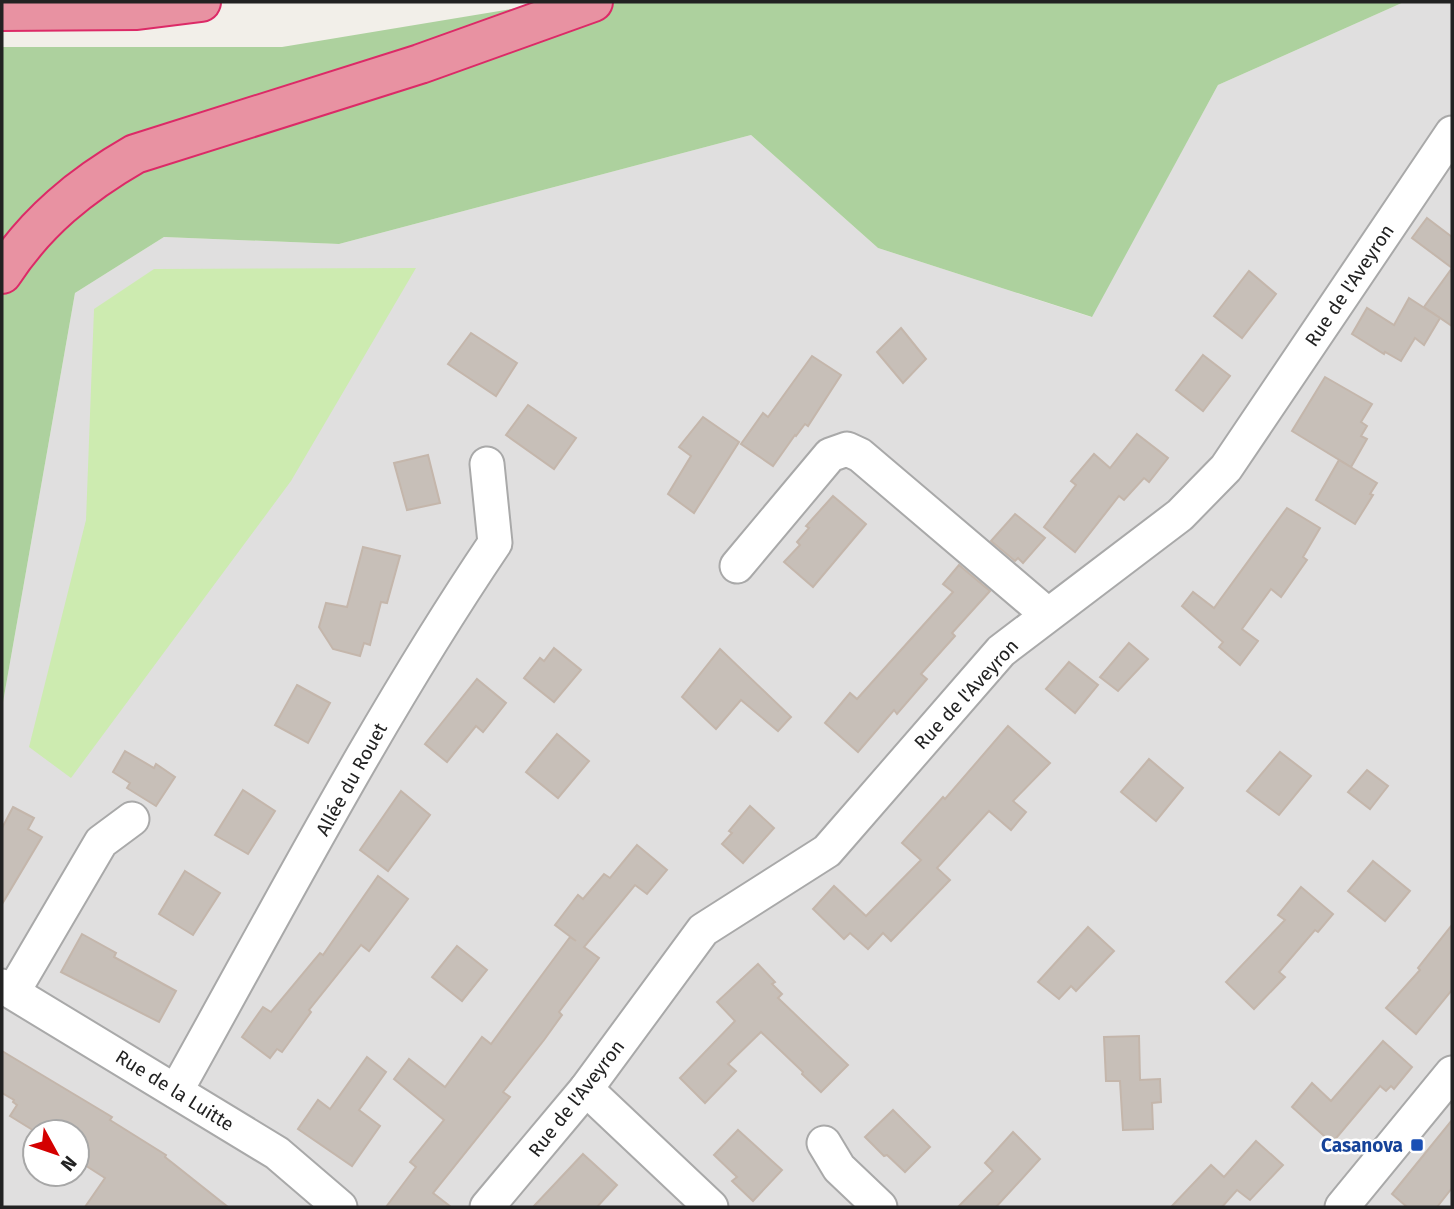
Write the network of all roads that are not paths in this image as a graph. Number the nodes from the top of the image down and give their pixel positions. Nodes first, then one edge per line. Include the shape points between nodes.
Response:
1 (201, 2) edge
2 (593, 2) edge
3 (2, 11) edge
4 (1452, 133) edge
5 (2, 274) edge
6 (486, 464) dead end
7 (737, 566) dead end
8 (1047, 614) junction
9 (132, 819) dead end
10 (7, 989) edge
11 (1452, 1073) edge
12 (586, 1089) junction
13 (176, 1091) junction
14 (824, 1143) dead end
15 (340, 1207) edge
16 (487, 1207) edge
17 (711, 1207) edge
18 (880, 1207) edge
19 (1342, 1207) edge

1 - 3 highway via 137,10
2 - 5 highway via 420,64 135,155 68,198 17,251
4 - 8 street, Rue de l'Aveyron via 1226,468 1180,515
6 - 13 street, Allée du Rouet via 495,543 394,703
7 - 8 street via 830,455 847,449 860,455
8 - 12 street, Rue de l'Aveyron via 1002,651 827,851 703,930
9 - 10 street via 101,842
10 - 13 street, Rue de la Luitte
11 - 19 street
12 - 16 street, Rue de l'Aveyron
12 - 17 street
13 - 15 street, Rue de la Luitte via 277,1153
14 - 18 street via 839,1168

